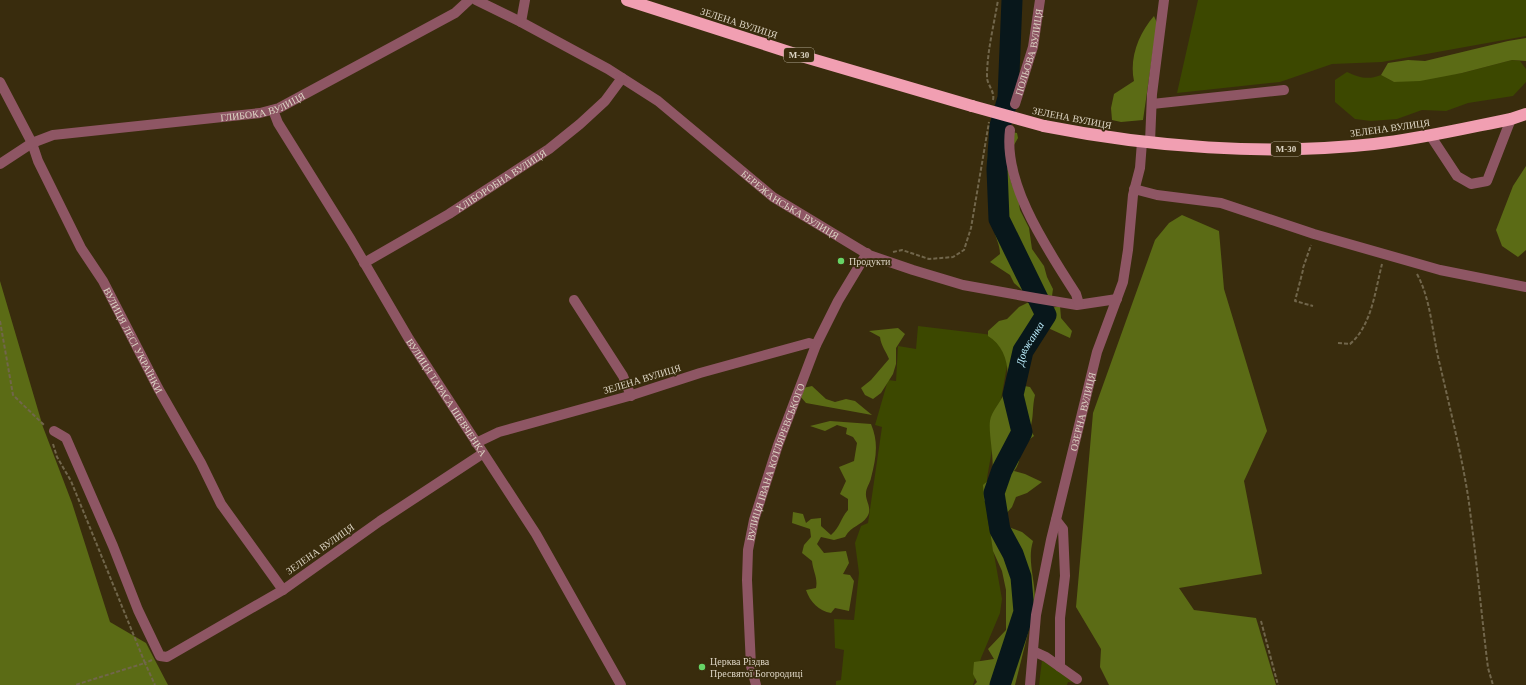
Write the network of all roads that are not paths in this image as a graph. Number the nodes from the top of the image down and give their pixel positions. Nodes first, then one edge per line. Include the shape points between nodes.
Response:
1 (469, 0) edge
2 (476, 0) edge
3 (525, 0) edge
4 (627, 0) edge
5 (1040, 0) edge
6 (1164, 0) edge
7 (521, 22) junction
8 (622, 78) junction
9 (0, 82) edge
10 (1284, 90) dead end
11 (1015, 104) dead end
12 (1152, 104) junction
13 (273, 110) junction
14 (1526, 114) edge
15 (1511, 119) junction
16 (1010, 130) dead end
17 (1430, 135) junction
18 (1146, 142) junction
19 (32, 143) junction
20 (0, 164) edge
21 (1134, 189) junction
22 (867, 253) junction
23 (364, 263) junction
24 (1526, 287) edge
25 (1117, 299) junction
26 (574, 300) dead end
27 (1079, 304) junction
28 (816, 346) junction
29 (631, 396) junction
30 (52, 433) road end
31 (476, 443) junction
32 (482, 454) junction
33 (1056, 520) junction
34 (283, 590) junction
35 (1033, 650) junction
36 (1060, 667) junction
37 (1077, 679) dead end
38 (621, 685) edge
39 (756, 685) edge
40 (1030, 685) edge

1 - 13 street, ГЛИБОКА ВУЛИЦЯ via 455,13
2 - 7 street
3 - 7 street
4 - 18 highway, ЗЕЛЕНА ВУЛИЦЯ / М-30, bridge via 798,55 1044,126 1100,137
5 - 11 street, ПОЛЬОВА ВУЛИЦЯ via 1033,47
6 - 12 street, ОЗЕРНА ВУЛИЦЯ
7 - 8 street, БЕРЕЖАНСЬКА ВУЛИЦЯ
8 - 22 street, БЕРЕЖАНСЬКА ВУЛИЦЯ via 658,101 774,197
8 - 23 street, ХЛІБОРОБНА ВУЛИЦЯ via 605,101 549,149 449,214
9 - 19 street, ВУЛИЦЯ ЛЕСІ УКРАЇНКИ
10 - 12 street
12 - 18 street, ОЗЕРНА ВУЛИЦЯ
13 - 19 street, ГЛИБОКА ВУЛИЦЯ via 53,135
13 - 23 street, ВУЛИЦЯ ТАРАСА ШЕВЧЕНКА via 278,123
14 - 15 highway, ЗЕЛЕНА ВУЛИЦЯ / М-30
15 - 17 highway, ЗЕЛЕНА ВУЛИЦЯ / М-30
15 - 17 street via 1487,181 1471,184 1457,176
16 - 27 street via 1012,168 1022,196 1039,232 1076,294
17 - 18 highway, ЗЕЛЕНА ВУЛИЦЯ / М-30 via 1324,149 1247,149
18 - 21 street, ОЗЕРНА ВУЛИЦЯ
19 - 20 street, ГЛИБОКА ВУЛИЦЯ
19 - 34 street, ВУЛИЦЯ ЛЕСІ УКРАЇНКИ via 38,161 81,248 104,281 221,504
21 - 24 street via 1157,195 1221,203 1384,255 1440,270
21 - 25 street, ОЗЕРНА ВУЛИЦЯ via 1128,250 1123,282
22 - 27 street, БЕРЕЖАНСЬКА ВУЛИЦЯ via 963,285
22 - 28 street, ВУЛИЦЯ ІВАНА КОТЛЯРЕВСЬКОГО via 838,301
23 - 31 street, ВУЛИЦЯ ТАРАСА ШЕВЧЕНКА
25 - 27 street, БЕРЕЖАНСЬКА ВУЛИЦЯ
25 - 33 street, ОЗЕРНА ВУЛИЦЯ via 1097,352
26 - 29 street via 623,376
28 - 29 street, ЗЕЛЕНА ВУЛИЦЯ via 809,343 700,373
28 - 39 street, ВУЛИЦЯ ІВАНА КОТЛЯРЕВСЬКОГО via 761,494 748,550 746,580 752,666
29 - 31 street, ЗЕЛЕНА ВУЛИЦЯ via 499,432
30 - 34 street, ЗЕЛЕНА ВУЛИЦЯ via 66,438 138,610 164,657
31 - 32 street, ВУЛИЦЯ ТАРАСА ШЕВЧЕНКА
32 - 34 street, ЗЕЛЕНА ВУЛИЦЯ via 380,521
32 - 38 street, ВУЛИЦЯ ТАРАСА ШЕВЧЕНКА via 536,534
33 - 35 street, ОЗЕРНА ВУЛИЦЯ via 1036,616
33 - 36 street via 1063,529 1064,560
35 - 36 street
35 - 40 street, ОЗЕРНА ВУЛИЦЯ
36 - 37 street

